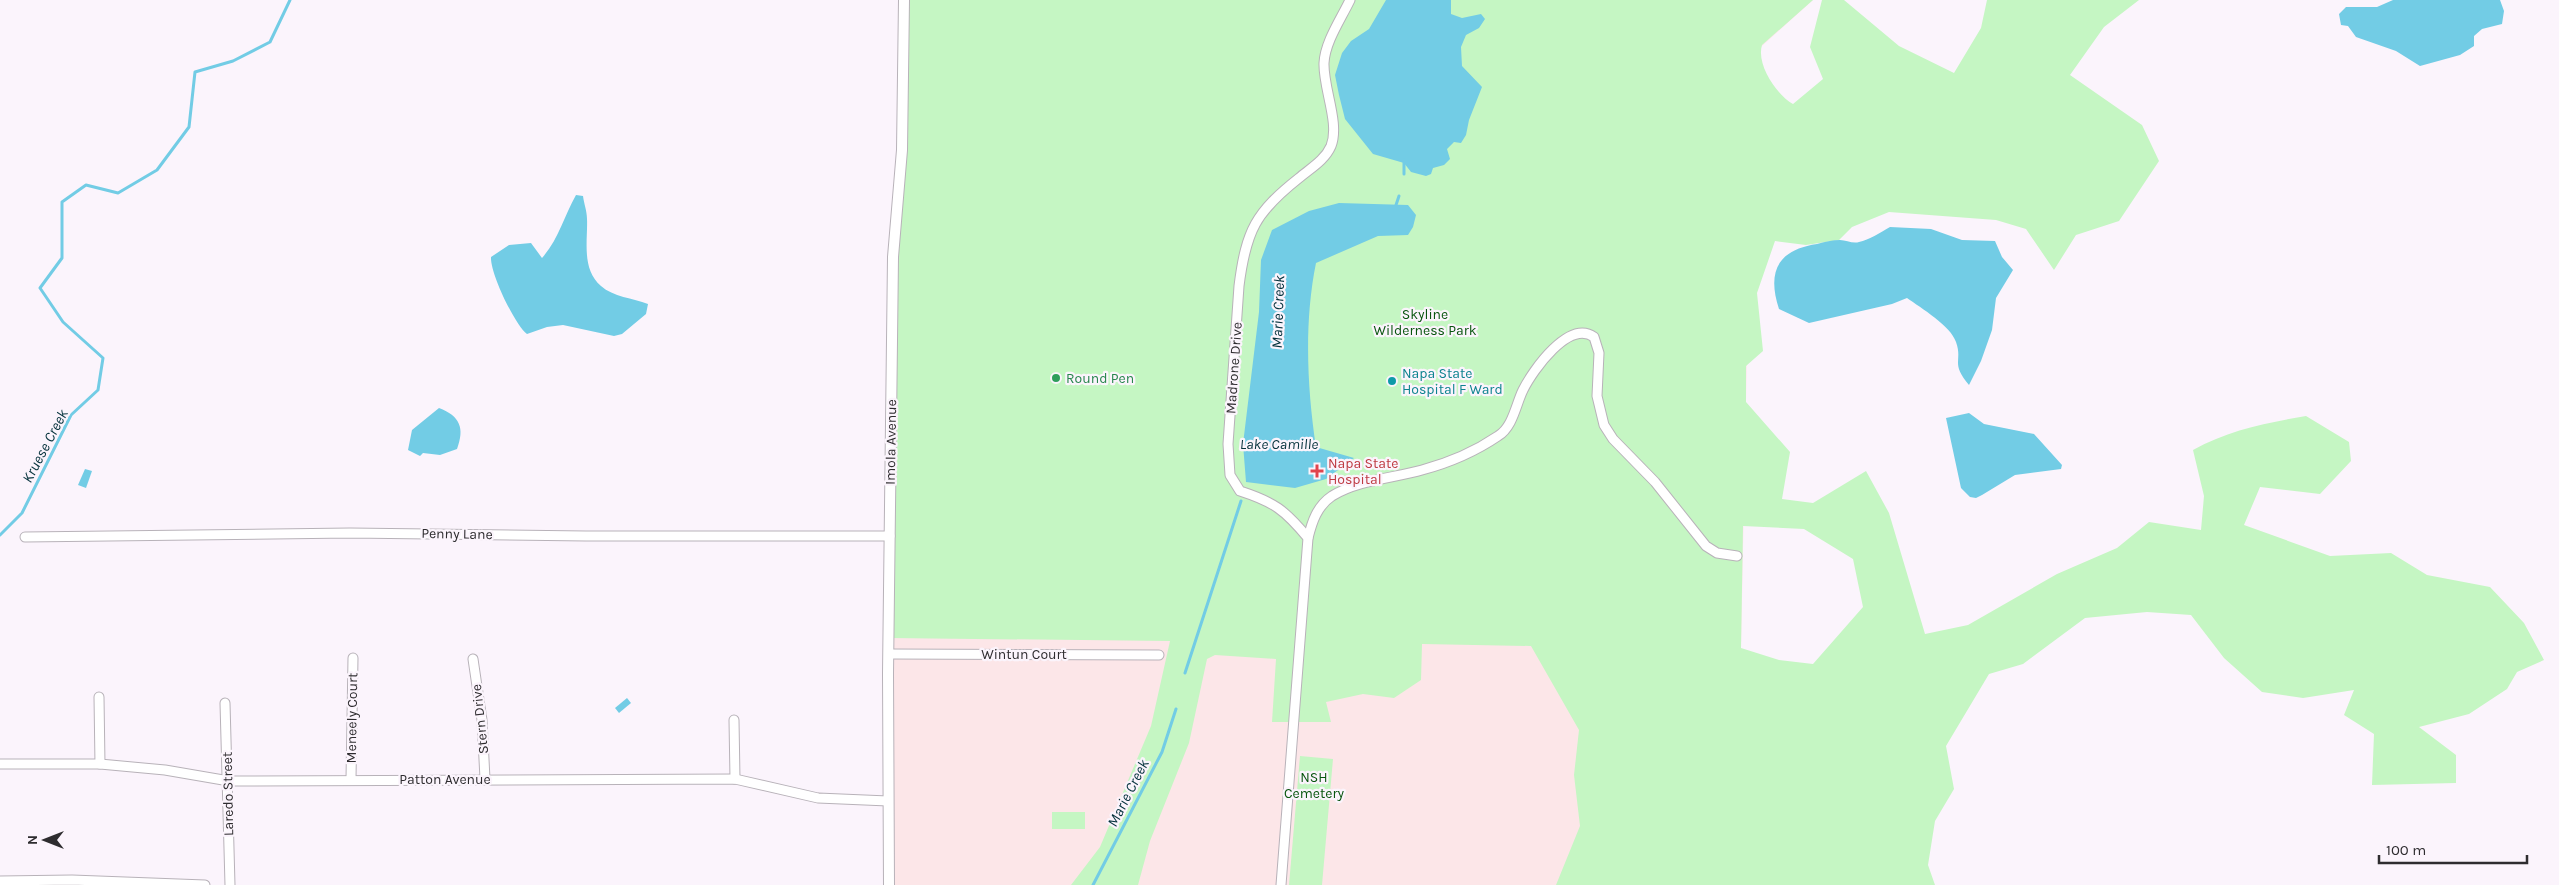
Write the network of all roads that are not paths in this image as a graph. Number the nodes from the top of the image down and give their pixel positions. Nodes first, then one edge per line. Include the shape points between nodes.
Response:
1 (904, 0) edge
2 (1350, 0) edge
3 (890, 536) junction
4 (25, 537) dead end
5 (1308, 538) junction
6 (1738, 556) dead end
7 (889, 654) junction
8 (1159, 655) dead end
9 (353, 658) dead end
10 (473, 659) dead end
11 (99, 697) dead end
12 (225, 703) dead end
13 (734, 720) dead end
14 (0, 764) edge
15 (100, 764) junction
16 (352, 779) junction
17 (486, 779) junction
18 (735, 779) junction
19 (229, 781) junction
20 (888, 801) junction
21 (0, 881) edge
22 (72, 883) edge
23 (205, 885) edge
24 (230, 885) edge
25 (889, 885) edge
26 (1281, 885) edge

1 - 3 street, Imola Avenue via 902,133 893,257
2 - 5 street, Madrone Drive via 1324,61 1334,130 1332,144 1325,157 1260,214 1252,228 1242,262 1239,286 1228,444 1230,475 1240,492 1284,510
3 - 4 street, Penny Lane via 350,533
3 - 7 street, Imola Avenue
5 - 6 street via 1316,512 1332,496 1423,470 1500,435 1524,388 1541,364 1571,334 1583,332 1594,336 1598,346 1597,396 1606,430 1655,482 1706,546 1717,553
5 - 26 street
7 - 8 street, Wintun Court
7 - 20 street, Imola Avenue
9 - 16 street, Meneely Court
10 - 17 street, Stern Drive
11 - 15 street
12 - 19 street, Laredo Street
13 - 18 street
14 - 15 street, Patton Avenue
15 - 19 street, Patton Avenue
16 - 17 street, Patton Avenue
16 - 19 street, Patton Avenue
17 - 18 street, Patton Avenue
18 - 20 street, Patton Avenue via 818,798
19 - 24 street, Laredo Street
20 - 25 street, Imola Avenue
21 - 22 street
22 - 23 street

